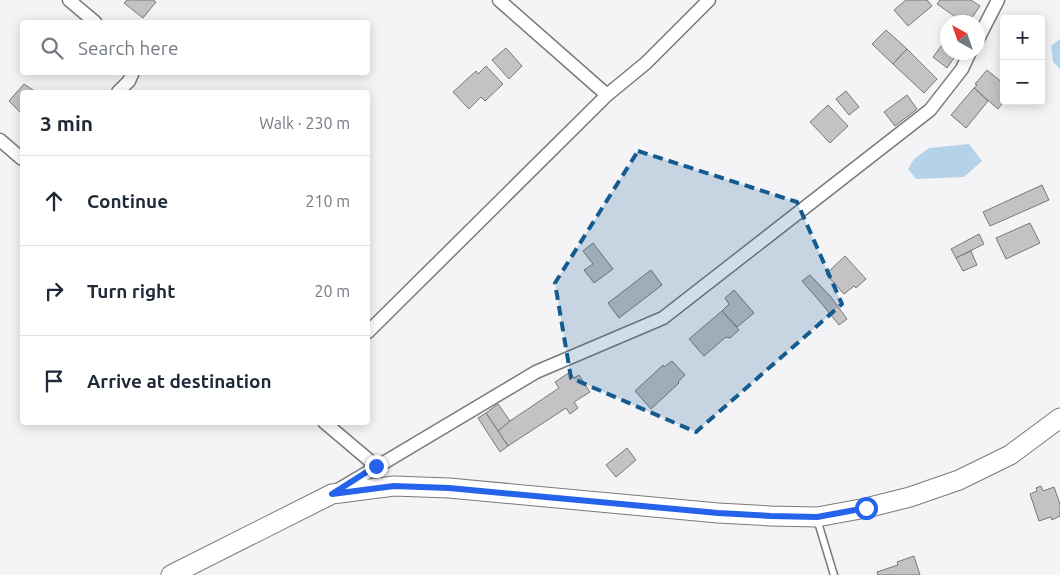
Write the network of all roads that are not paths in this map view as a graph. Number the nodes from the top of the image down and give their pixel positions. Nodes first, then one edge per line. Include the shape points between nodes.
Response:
1 (69, 0) edge
2 (499, 0) edge
3 (709, 0) edge
4 (998, 0) edge
5 (93, 20) edge
6 (985, 25) edge
7 (966, 60) edge
8 (132, 75) edge
9 (120, 90) edge
10 (607, 95) junction
11 (0, 140) edge
12 (20, 157) edge
13 (370, 330) edge
14 (1060, 418) edge
15 (328, 425) edge
16 (376, 466) junction
17 (332, 494) junction
18 (817, 517) junction
19 (171, 575) edge
20 (834, 575) edge

1 - 5 street
2 - 10 street
3 - 10 street via 646,63
4 - 6 street
7 - 16 street via 930,110 663,318 536,372
8 - 9 street
10 - 13 street
11 - 12 street
14 - 18 street via 1010,455 959,480 910,497
15 - 16 street
16 - 17 street
17 - 18 street via 394,486 449,488 718,513
17 - 19 street
18 - 20 lane

